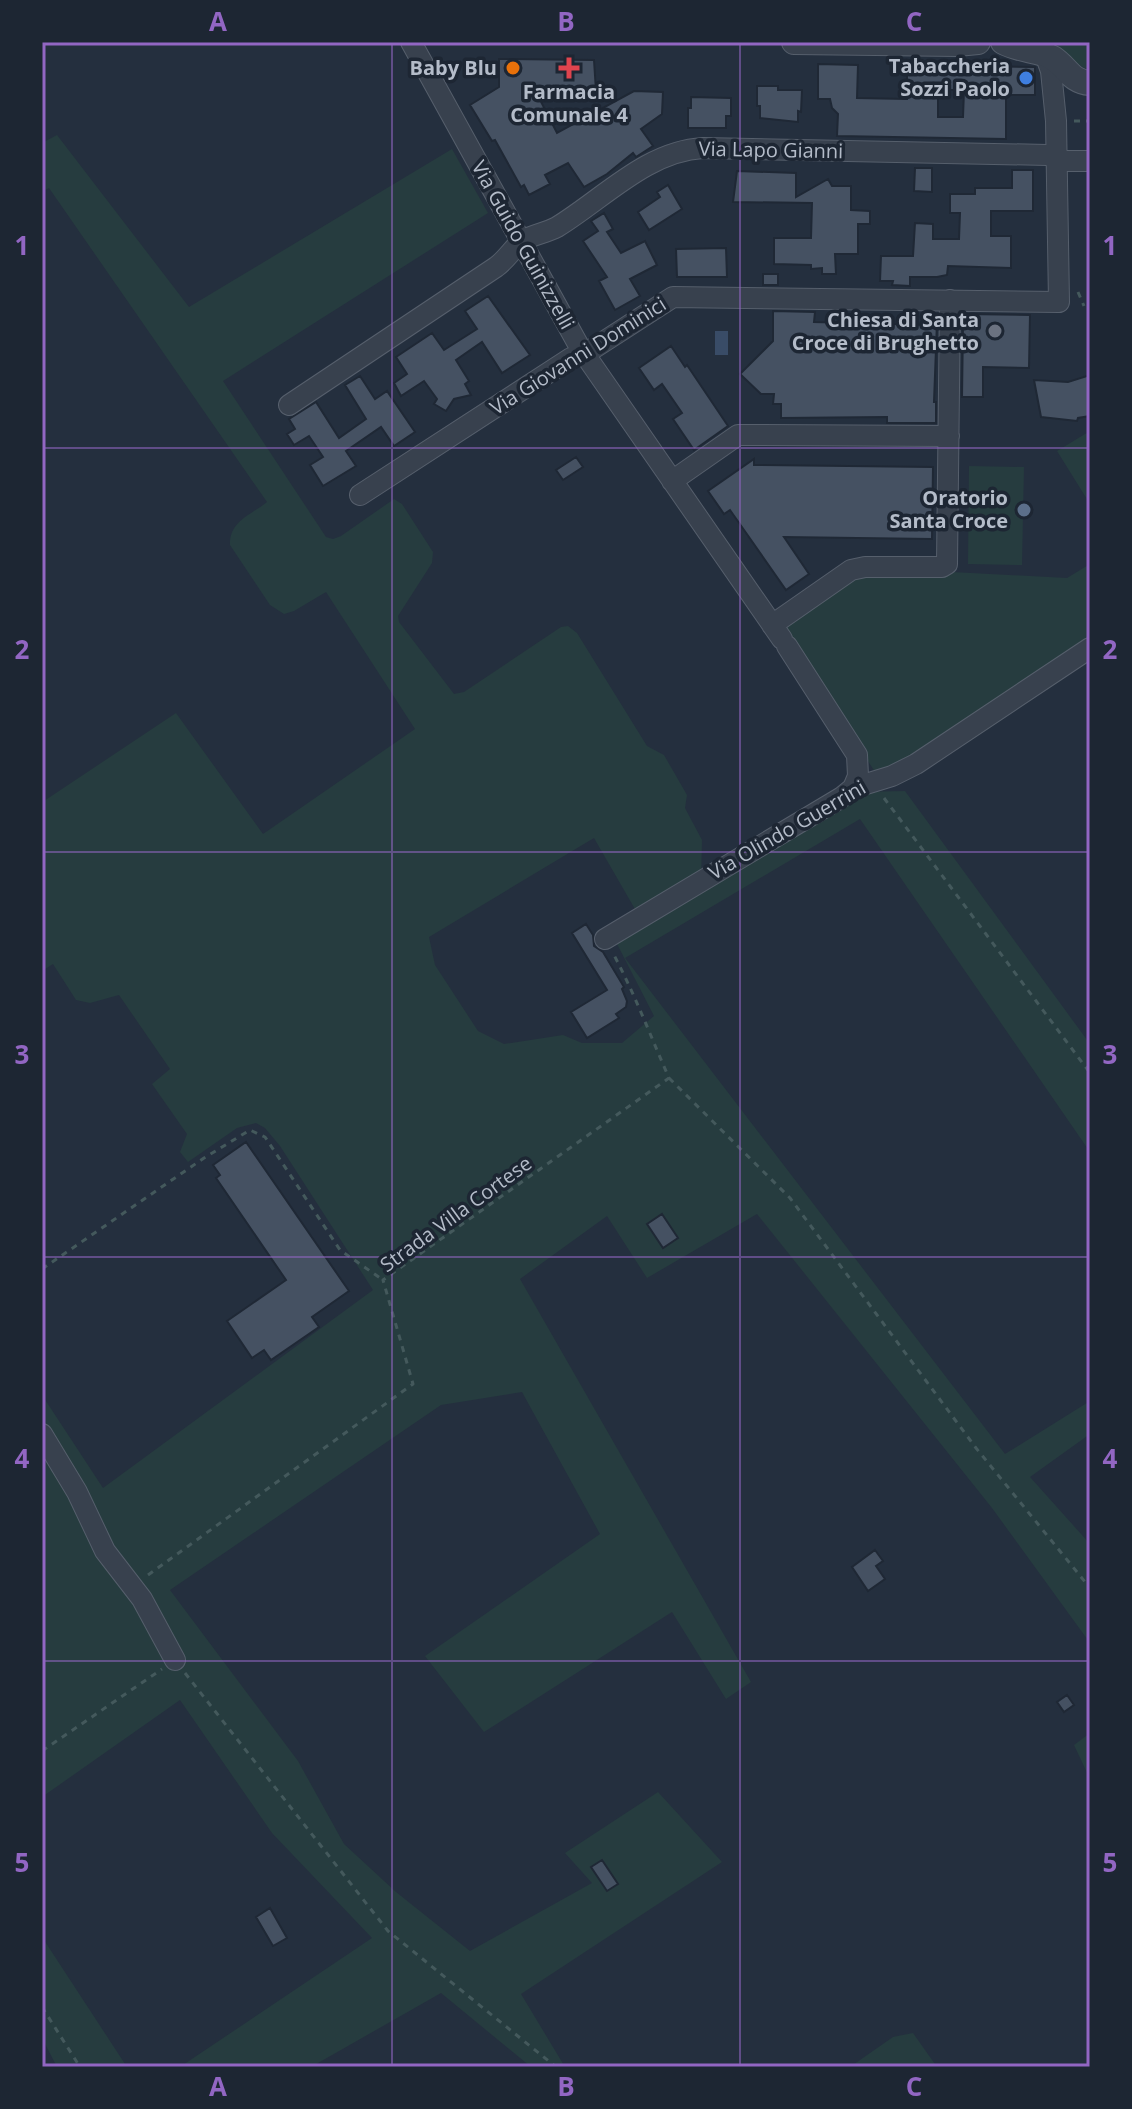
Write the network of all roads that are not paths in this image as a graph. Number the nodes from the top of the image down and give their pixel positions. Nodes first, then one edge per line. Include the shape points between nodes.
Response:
1 (411, 42) edge
2 (794, 42) edge
3 (978, 42) edge
4 (1007, 43) edge
5 (1045, 54) junction
6 (1085, 85) edge
7 (1062, 121) junction
8 (1057, 158) junction
9 (1090, 161) edge
10 (521, 242) junction
11 (950, 300) junction
12 (583, 352) junction
13 (289, 405) dead end
14 (949, 436) junction
15 (672, 481) junction
16 (360, 495) dead end
17 (780, 637) junction
18 (1090, 648) edge
19 (862, 784) junction
20 (605, 939) road end
21 (42, 1434) edge
22 (175, 1660) road end

1 - 10 street, Via Guido Guinizzelli
2 - 3 street
4 - 5 street
5 - 6 street
5 - 7 street
6 - 7 street via 1066,95
7 - 8 street
8 - 9 street, Via Lapo Gianni
8 - 10 street, Via Lapo Gianni via 690,149 663,157 554,229
8 - 11 street, Via Giovanni Dominici via 1059,302
10 - 12 street, Via Guido Guinizzelli
10 - 13 street, Via Lapo Gianni via 496,267
11 - 12 street, Via Giovanni Dominici via 676,296
11 - 14 street
12 - 15 street, Via Guido Guinizzelli
12 - 16 street, Via Giovanni Dominici
14 - 15 street via 738,435
14 - 17 street via 947,564 851,570
15 - 17 street, Via Guido Guinizzelli
17 - 19 street, Via Guido Guinizzelli via 857,755
18 - 19 street, Via Olindo Guerrini via 916,764
19 - 20 street, Via Olindo Guerrini
21 - 22 street via 105,1551 148,1609

